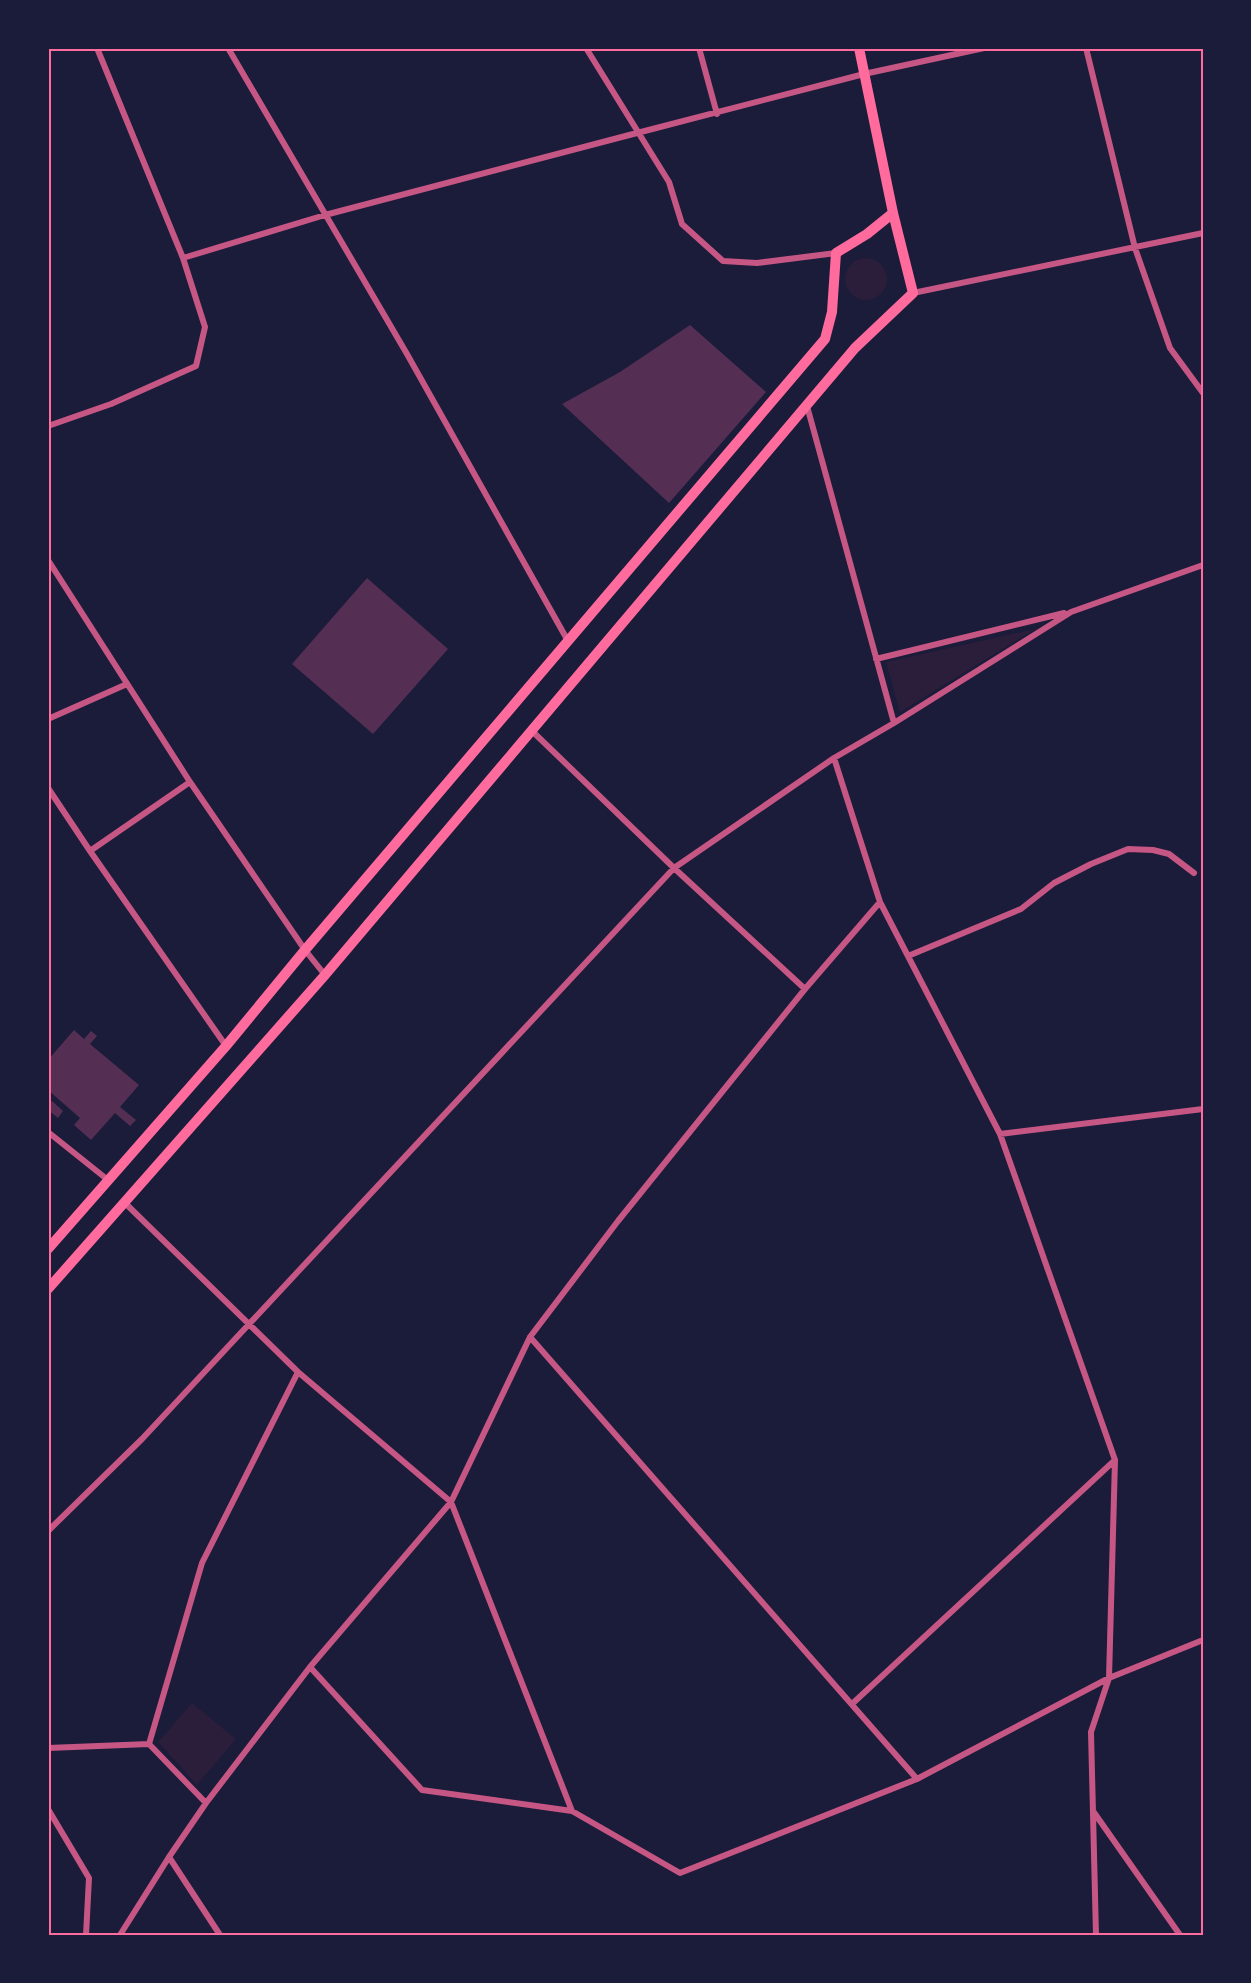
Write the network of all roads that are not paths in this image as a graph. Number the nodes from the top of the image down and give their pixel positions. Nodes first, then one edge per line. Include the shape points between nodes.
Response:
1 (97, 48) edge
2 (228, 48) edge
3 (586, 48) edge
4 (699, 48) edge
5 (859, 48) edge
6 (984, 48) edge
7 (1086, 48) edge
8 (864, 74) junction
9 (717, 114) junction
10 (637, 133) junction
11 (893, 213) junction
12 (325, 215) junction
13 (1203, 233) edge
14 (1135, 248) junction
15 (836, 253) junction
16 (183, 258) junction
17 (914, 293) junction
18 (1203, 393) edge
19 (807, 405) junction
20 (48, 426) edge
21 (48, 560) edge
22 (1203, 565) edge
23 (57, 574) junction
24 (48, 578) edge
25 (1071, 612) junction
26 (568, 640) junction
27 (876, 659) junction
28 (127, 684) junction
29 (48, 719) edge
30 (894, 723) junction
31 (531, 730) junction
32 (834, 758) junction
33 (190, 782) junction
34 (48, 788) edge
35 (90, 851) junction
36 (674, 868) junction
37 (1194, 873) dead end
38 (880, 902) junction
39 (305, 950) junction
40 (908, 956) junction
41 (325, 975) junction
42 (805, 989) junction
43 (226, 1046) junction
44 (1203, 1109) edge
45 (48, 1132) edge
46 (1000, 1134) junction
47 (108, 1180) junction
48 (125, 1203) junction
49 (48, 1249) edge
50 (48, 1289) edge
51 (249, 1324) junction
52 (530, 1337) junction
53 (298, 1372) junction
54 (1115, 1460) junction
55 (451, 1502) junction
56 (48, 1531) edge
57 (1203, 1640) edge
58 (310, 1667) junction
59 (1109, 1678) junction
60 (852, 1704) junction
61 (149, 1744) junction
62 (48, 1748) edge
63 (917, 1779) junction
64 (206, 1803) junction
65 (48, 1809) edge
66 (572, 1811) junction
67 (1093, 1811) junction
68 (169, 1857) junction
69 (86, 1935) edge
70 (120, 1935) edge
71 (220, 1935) edge
72 (1096, 1935) edge
73 (1180, 1935) edge

1 - 16 street
2 - 12 street
3 - 10 street
4 - 9 street
5 - 8 main road
6 - 8 street
7 - 14 street
8 - 9 street
8 - 11 main road
9 - 10 street
10 - 12 street
10 - 15 street via 669,182 682,224 723,261 757,263
11 - 15 main road
11 - 17 main road
12 - 16 street
12 - 26 street
13 - 14 street
14 - 17 street
14 - 18 street via 1170,348
15 - 26 main road via 832,312 825,339
16 - 20 street via 205,327 196,366 111,404
17 - 19 main road via 855,348
19 - 27 street
19 - 31 main road
21 - 23 street
22 - 25 street
23 - 24 street
23 - 28 street
25 - 27 street
25 - 30 street
26 - 39 main road
27 - 30 street
28 - 29 street
28 - 33 street
30 - 32 street
31 - 36 street
31 - 41 main road
32 - 36 street
32 - 38 street
33 - 35 street
33 - 39 street
34 - 35 street
35 - 43 street
36 - 42 street
36 - 51 street
37 - 40 street via 1168,854 1128,849 1049,885 1021,909
38 - 40 street
38 - 42 street
39 - 41 street
39 - 43 main road
40 - 46 street
41 - 48 main road
42 - 52 street
43 - 47 main road
44 - 46 street
45 - 47 street
46 - 54 street
47 - 49 main road
48 - 50 main road
48 - 51 street
51 - 53 street
51 - 56 street via 142,1439
52 - 55 street
52 - 60 street
53 - 55 street
53 - 61 street via 202,1563
54 - 59 street
54 - 60 street
55 - 58 street
55 - 66 street
57 - 59 street
58 - 64 street
58 - 66 street via 422,1790
59 - 63 street
59 - 67 street via 1091,1732
60 - 63 street
61 - 62 street
61 - 64 street
63 - 66 street via 680,1873
64 - 68 street
65 - 69 street via 89,1878
67 - 72 street
67 - 73 street
68 - 70 street
68 - 71 street

